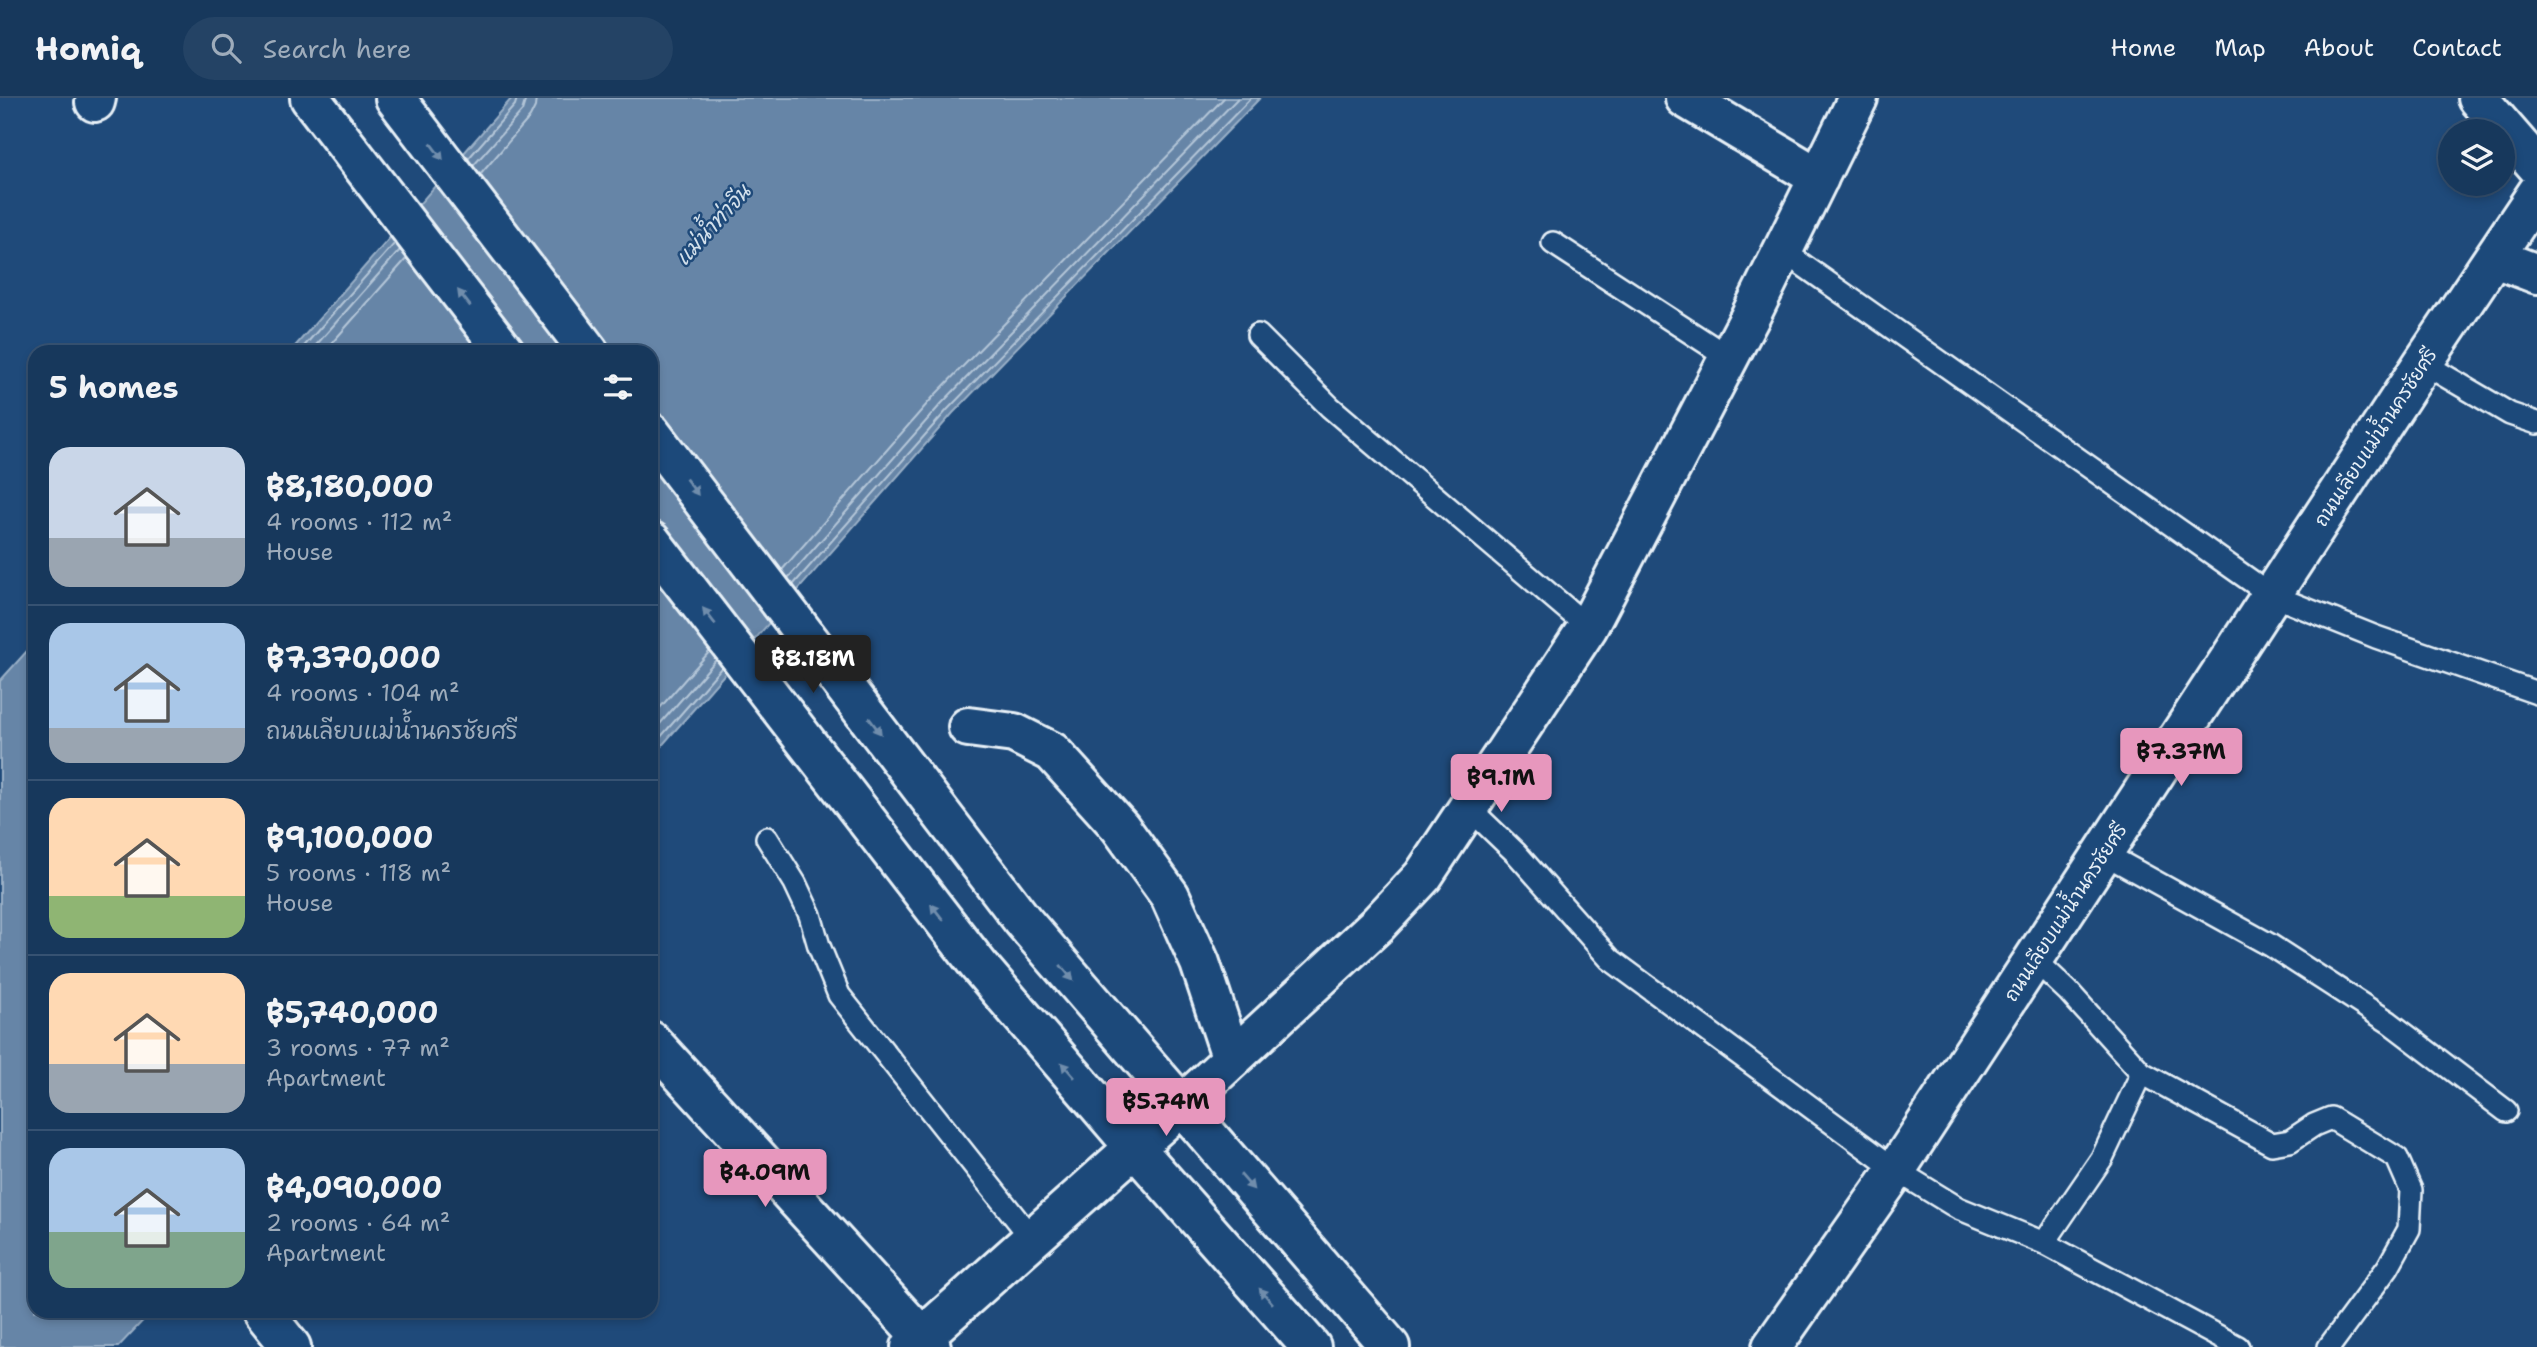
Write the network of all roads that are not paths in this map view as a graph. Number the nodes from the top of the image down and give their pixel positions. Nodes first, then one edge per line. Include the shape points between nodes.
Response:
1 (310, 98) edge
2 (396, 98) edge
3 (1685, 98) edge
4 (1858, 98) edge
5 (2478, 98) edge
6 (2537, 166) edge
7 (1818, 178) junction
8 (2537, 192) edge
9 (1553, 243) dead end
10 (1783, 251) junction
11 (2495, 258) junction
12 (2537, 274) edge
13 (1258, 335) dead end
14 (500, 345) edge
15 (584, 345) edge
16 (1728, 357) junction
17 (2423, 363) junction
18 (2537, 423) edge
19 (658, 442) edge
20 (658, 550) edge
21 (2271, 595) junction
22 (1588, 626) junction
23 (2537, 693) edge
24 (968, 727) dead end
25 (1469, 808) junction
26 (767, 838) dead end
27 (2103, 853) junction
28 (2034, 959) junction
29 (658, 1049) edge
30 (1232, 1059) junction
31 (2141, 1073) junction
32 (1181, 1106) junction
33 (2506, 1111) dead end
34 (1135, 1147) junction
35 (1896, 1170) junction
36 (1033, 1240) junction
37 (2043, 1243) junction
38 (268, 1318) edge
39 (922, 1344) edge
40 (291, 1347) edge
41 (1311, 1347) edge
42 (1390, 1347) edge
43 (1772, 1347) edge
44 (2238, 1347) edge
45 (2329, 1347) edge

14 -> 1 main road
2 -> 15 main road
3 - 7 main road
4 - 7 main road
5 - 6 main road
7 - 10 main road
8 - 11 main road, ถนนเลียบแม่น้ำนครชัยศรี
9 - 16 lane
10 - 16 main road
10 - 21 lane
11 - 12 main road
11 - 17 main road, ถนนเลียบแม่น้ำนครชัยศรี
13 - 22 lane via 1330,407
16 - 22 main road
17 - 18 lane via 2510,414
17 - 21 main road, ถนนเลียบแม่น้ำนครชัยศรี
19 -> 32 main road via 1023,920
34 -> 20 main road via 979,966
21 - 23 lane
21 - 27 main road, ถนนเลียบแม่น้ำนครชัยศรี
22 - 25 main road
24 - 30 main road via 1014,733 1052,752 1119,827 1170,896 1200,963
25 - 30 main road via 1423,876 1378,924
25 - 35 lane via 1516,853 1610,959
26 - 36 lane via 810,915 839,995
27 - 28 main road, ถนนเลียบแม่น้ำนครชัยศรี
27 - 33 lane via 2270,945 2389,1023
28 - 31 lane
28 - 35 main road, ถนนเลียบแม่น้ำนครชัยศรี
29 - 39 main road
30 - 32 main road
31 - 37 lane via 2102,1158
31 - 45 lane via 2272,1144 2290,1141 2330,1118 2398,1158 2410,1190 2409,1229 2388,1267
32 - 34 main road
32 -> 42 main road
34 - 36 main road
41 -> 34 main road
35 - 37 lane via 1958,1208
35 - 43 main road, ถนนเลียบแม่น้ำนครชัยศรี
36 - 39 main road
37 - 44 lane
38 - 40 main road

